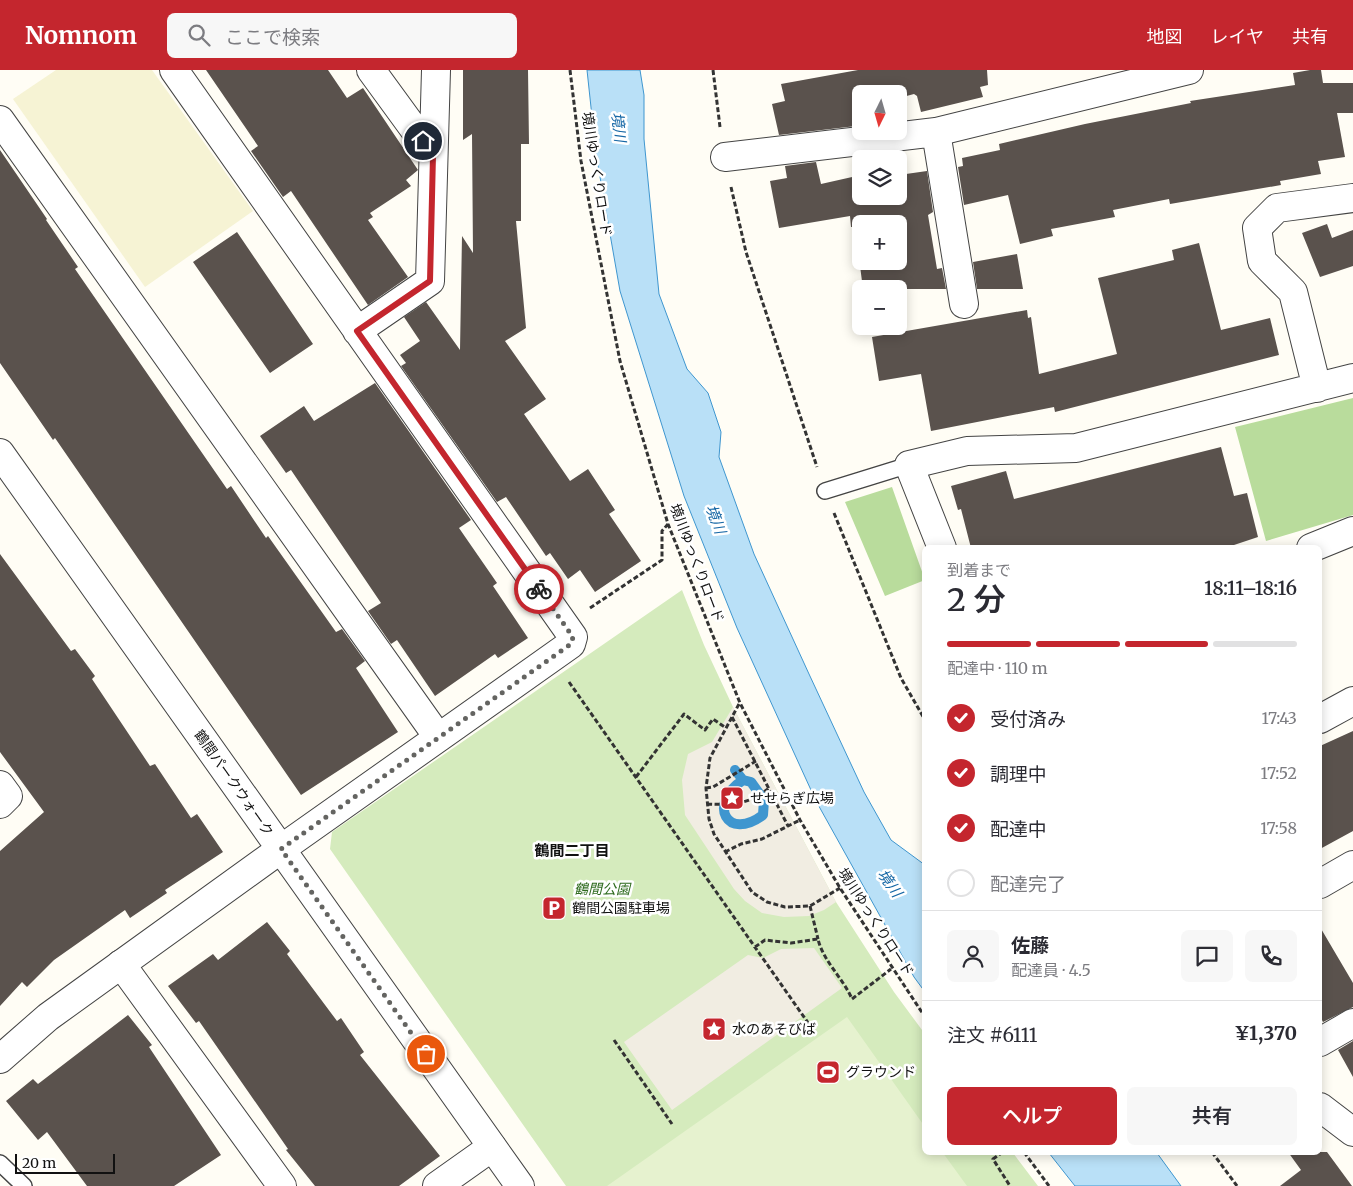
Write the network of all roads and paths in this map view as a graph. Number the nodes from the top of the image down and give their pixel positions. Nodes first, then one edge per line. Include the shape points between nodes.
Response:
1 (174, 70) edge
2 (371, 70) edge
3 (436, 70) edge
4 (570, 70) edge
5 (713, 70) edge
6 (1189, 70) edge
7 (0, 120) edge
8 (936, 132) junction
9 (433, 155) junction
10 (725, 156) junction
11 (1353, 198) edge
12 (964, 304) dead end
13 (357, 331) junction
14 (1353, 378) edge
15 (1317, 388) junction
16 (0, 453) edge
17 (909, 465) junction
18 (825, 491) junction
19 (668, 524) junction
20 (1353, 531) edge
21 (941, 545) edge
22 (1319, 545) edge
23 (564, 625) junction
24 (569, 682) dead end
25 (1353, 701) edge
26 (740, 703) junction
27 (922, 715) edge
28 (732, 717) junction
29 (1322, 718) edge
30 (726, 728) junction
31 (438, 737) junction
32 (756, 761) junction
33 (636, 777) junction
34 (0, 785) edge
35 (706, 788) junction
36 (769, 788) junction
37 (0, 804) edge
38 (707, 804) junction
39 (800, 820) junction
40 (788, 826) junction
41 (281, 849) junction
42 (725, 852) junction
43 (1353, 865) edge
44 (1322, 883) edge
45 (840, 888) junction
46 (810, 906) junction
47 (818, 939) junction
48 (755, 947) junction
49 (121, 964) junction
50 (892, 969) junction
51 (922, 1013) edge
52 (1353, 1023) edge
53 (811, 1027) dead end
54 (614, 1040) dead end
55 (1322, 1041) edge
56 (0, 1059) edge
57 (1322, 1109) edge
58 (672, 1124) dead end
59 (1353, 1132) edge
60 (492, 1147) junction
61 (999, 1155) edge
62 (1026, 1155) edge
63 (1214, 1155) edge
64 (0, 1162) edge
65 (24, 1186) edge
66 (282, 1186) edge
67 (437, 1186) edge
68 (520, 1186) edge
69 (1010, 1186) edge
70 (1049, 1186) edge
71 (1237, 1186) edge

1 - 13 street
2 - 9 street
3 - 9 street
4 - 19 path, 境川ゆっくりロード via 581,160 620,361
5 - 10 path
6 - 8 street
7 - 31 street
8 - 10 street
8 - 12 street
9 - 13 street via 430,281
10 - 18 path via 746,252
11 - 15 street via 1277,208 1257,228 1262,261 1293,292
13 - 23 street
14 - 15 street
15 - 17 street via 1076,448 967,451
16 - 41 street, 鶴間パークウォーク
17 - 18 lane
17 - 21 street
18 - 27 path via 901,678
19 - 23 path via 662,531 662,560
19 - 26 path, 境川ゆっくりロード
20 - 22 street
23 - 31 street via 573,637 571,644
24 - 33 path
25 - 29 street
26 - 28 path
26 - 39 path, 境川ゆっくりロード
28 - 30 path
28 - 32 path
30 - 33 path via 713,719 705,730 684,714
30 - 35 path via 710,758
31 - 41 street
32 - 35 path via 714,787
32 - 36 path
33 - 48 path
34 - 37 street via 8,796
35 - 38 path
36 - 38 path via 757,798 726,805
36 - 40 path
38 - 42 path via 714,834
39 - 40 path
39 - 45 path, 境川ゆっくりロード
40 - 42 path
41 - 49 street
41 - 60 street, 鶴間パークウォーク
42 - 46 path via 752,892 767,902 786,907
43 - 44 street
45 - 46 path
45 - 50 path, 境川ゆっくりロード
46 - 47 path
47 - 48 path via 791,944 765,940
47 - 50 path via 820,949 852,999
48 - 53 path
49 - 56 street via 48,1017
49 - 66 street
50 - 51 path, 境川ゆっくりロード
52 - 55 street
54 - 58 path
57 - 59 street
60 - 67 street
60 - 68 street, 鶴間パークウォーク
61 - 69 path via 993,1159
62 - 70 path
63 - 71 path
64 - 65 lane

